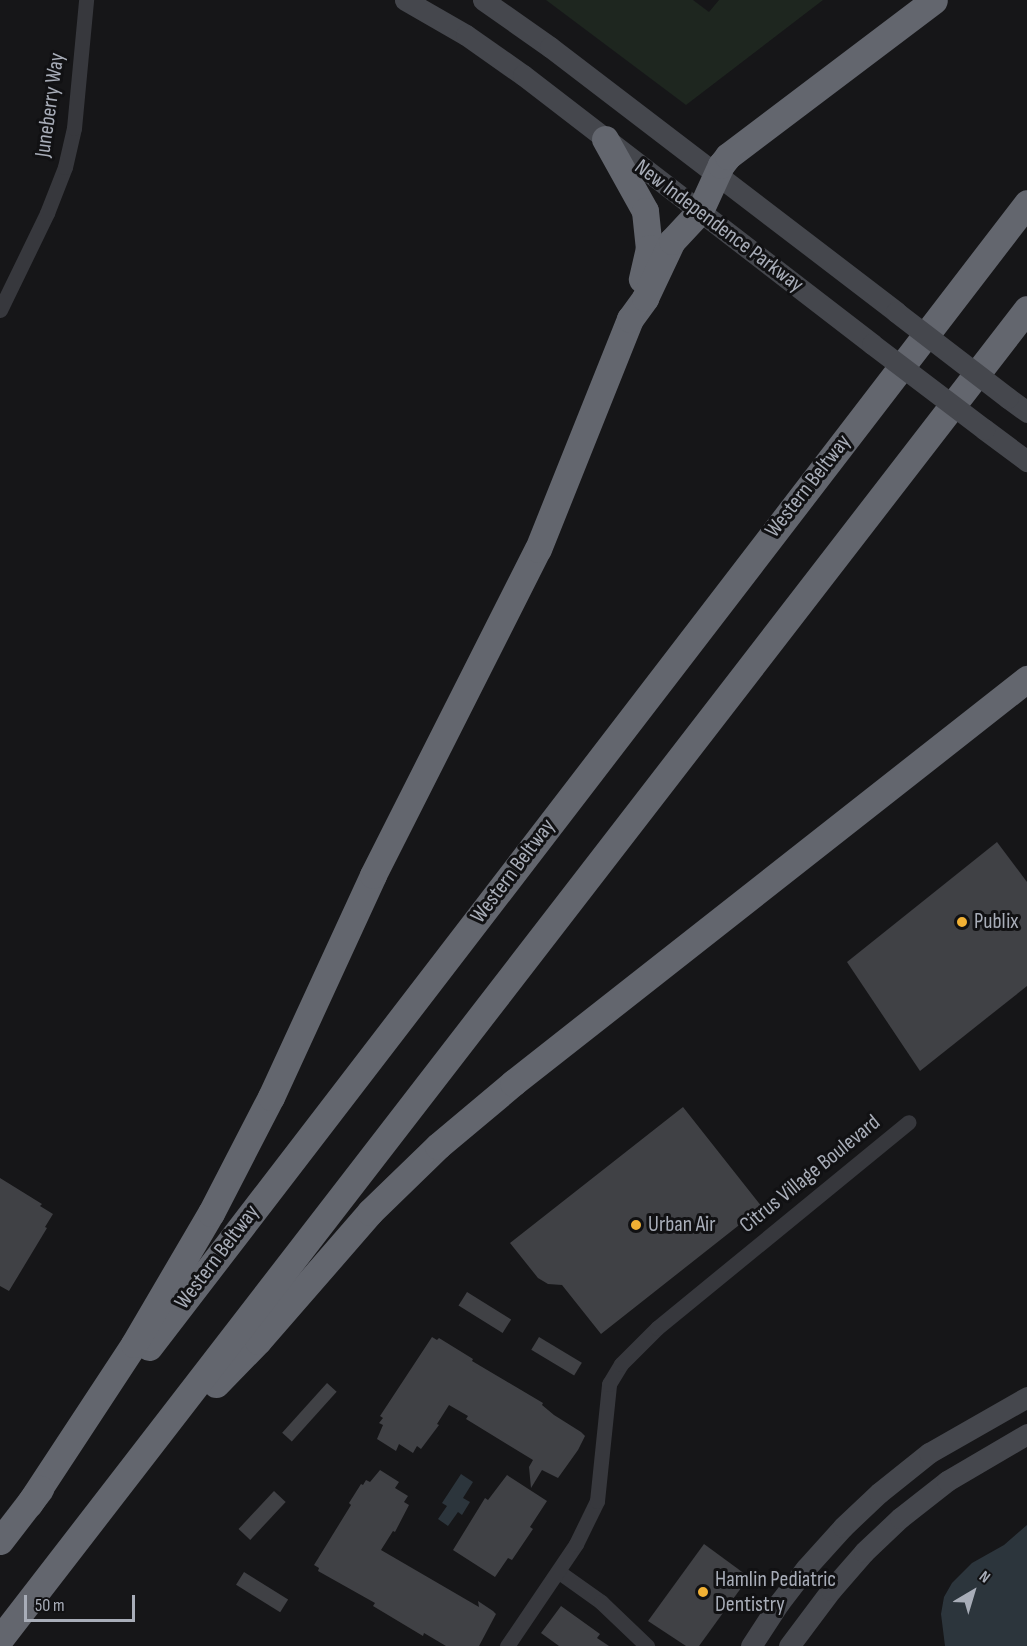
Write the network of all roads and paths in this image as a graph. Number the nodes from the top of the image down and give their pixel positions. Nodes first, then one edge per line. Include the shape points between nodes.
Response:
1 (86, 0) edge
2 (405, 0) edge
3 (483, 0) edge
4 (934, 0) edge
5 (605, 139) junction
6 (716, 176) junction
7 (1027, 203) edge
8 (700, 211) junction
9 (1027, 309) edge
10 (0, 310) edge
11 (630, 319) junction
12 (1027, 412) edge
13 (1027, 461) edge
14 (1027, 679) edge
15 (909, 1122) dead end
16 (1027, 1396) edge
17 (1027, 1434) edge
18 (126, 1478) junction
19 (29, 1504) junction
20 (0, 1541) edge
21 (559, 1572) junction
22 (0, 1639) edge
23 (507, 1646) edge
24 (647, 1646) edge
25 (751, 1646) edge
26 (789, 1646) edge

1 - 10 street, Juneberry Way via 74,128 65,167
2 - 5 main road, New Independence Parkway via 466,35
3 - 6 main road, New Independence Parkway via 549,46
4 - 6 highway via 728,156
5 - 8 main road, New Independence Parkway
5 - 11 highway via 641,200 648,223 647,261
6 - 8 highway
6 - 12 main road, New Independence Parkway, bridge
7 - 19 highway, Western Beltway
8 - 11 highway via 672,241 645,298
8 - 13 main road, New Independence Parkway, bridge
9 - 18 highway
11 - 19 highway via 538,549 373,875 271,1097 211,1213 152,1313
14 - 18 highway via 438,1146 370,1212 258,1341
15 - 21 street, Citrus Village Boulevard via 657,1328 621,1364 609,1384 597,1502
16 - 25 main road via 929,1453 879,1493 806,1568
17 - 26 main road via 947,1481 900,1518 838,1583
18 - 22 highway
19 - 20 highway, Western Beltway
21 - 23 street, Citrus Village Boulevard
21 - 24 street via 601,1602

